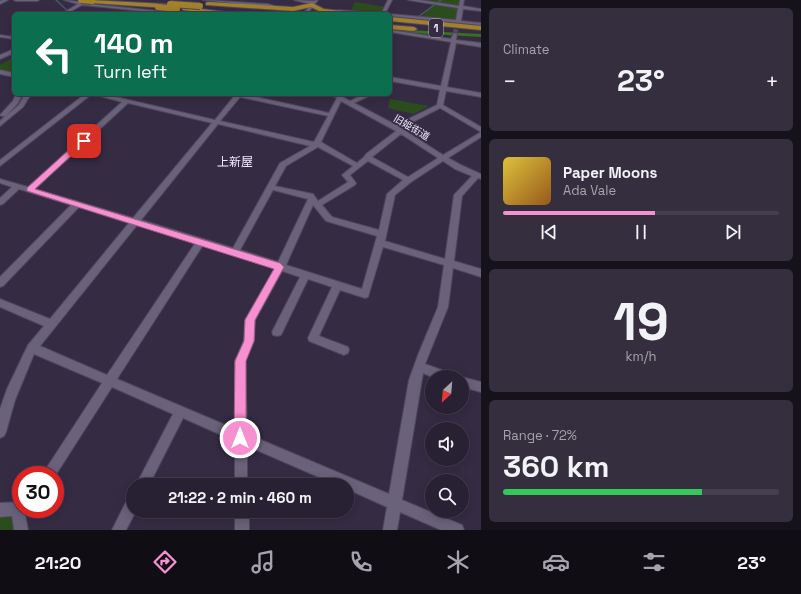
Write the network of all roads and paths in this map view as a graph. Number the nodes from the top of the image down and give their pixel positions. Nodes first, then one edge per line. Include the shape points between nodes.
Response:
1 (6, 0) edge
2 (16, 0) edge
3 (37, 0) edge
4 (66, 0) edge
5 (296, 0) edge
6 (390, 0) edge
7 (410, 0) edge
8 (462, 0) edge
9 (86, 1) edge
10 (112, 1) edge
11 (208, 1) edge
12 (427, 1) edge
13 (0, 3) edge
14 (200, 3) edge
15 (314, 3) edge
16 (168, 5) junction
17 (461, 7) junction
18 (158, 9) junction
19 (186, 9) edge
20 (481, 10) edge
21 (323, 11) junction
22 (67, 12) edge
23 (150, 12) edge
24 (169, 12) edge
25 (176, 12) edge
26 (210, 12) edge
27 (235, 12) edge
28 (294, 12) edge
29 (307, 12) edge
30 (317, 12) edge
31 (331, 12) joint
32 (350, 12) edge
33 (384, 12) edge
34 (392, 15) edge
35 (392, 19) edge
36 (458, 22) junction
37 (392, 23) edge
38 (481, 24) edge
39 (392, 28) edge
40 (392, 31) edge
41 (481, 31) edge
42 (455, 34) tunnel mouth
43 (0, 36) edge
44 (12, 38) edge
45 (454, 41) junction
46 (481, 45) edge
47 (12, 52) edge
48 (0, 58) edge
49 (0, 72) edge
50 (12, 75) edge
51 (392, 79) edge
52 (444, 89) junction
53 (481, 95) edge
54 (18, 96) edge
55 (27, 96) edge
56 (86, 96) edge
57 (103, 96) edge
58 (237, 96) edge
59 (248, 96) edge
60 (336, 96) edge
61 (365, 96) edge
62 (340, 98) junction
63 (127, 102) junction
64 (349, 103) junction
65 (440, 106) junction
66 (332, 114) junction
67 (0, 117) edge
68 (216, 121) junction
69 (0, 124) edge
70 (398, 130) junction
71 (481, 130) edge
72 (481, 134) edge
73 (316, 144) junction
74 (442, 157) junction
75 (368, 158) junction
76 (0, 164) edge
77 (358, 166) junction
78 (479, 176) edge
79 (0, 180) edge
80 (408, 180) junction
81 (18, 186) junction
82 (271, 186) junction
83 (29, 190) junction
84 (0, 202) edge
85 (314, 202) junction
86 (77, 204) junction
87 (134, 222) junction
88 (382, 234) junction
89 (201, 241) junction
90 (380, 243) junction
91 (235, 252) junction
92 (450, 263) junction
93 (280, 267) junction
94 (481, 273) edge
95 (306, 275) junction
96 (0, 282) edge
97 (338, 285) junction
98 (0, 303) edge
99 (51, 324) junction
100 (277, 332) dead end
101 (32, 348) junction
102 (344, 350) dead end
103 (419, 367) junction
104 (427, 370) edge
105 (109, 382) junction
106 (469, 384) edge
107 (481, 387) edge
108 (180, 412) junction
109 (0, 432) edge
110 (240, 438) junction
111 (54, 466) edge
112 (146, 478) edge
113 (241, 478) edge
114 (394, 503) junction
115 (12, 509) edge
116 (0, 510) edge
117 (126, 516) edge
118 (20, 518) edge
119 (242, 518) edge
120 (21, 530) edge
121 (119, 530) edge
122 (242, 530) edge
123 (390, 530) edge
124 (457, 530) edge

1 - 13 street
2 - 3 street
4 - 9 street
5 - 15 street
6 - 33 street
7 - 12 street
8 - 17 street
9 - 10 highway
9 - 18 street via 90,5
9 - 22 street
10 - 16 highway
10 - 18 highway
10 - 19 highway
11 - 14 street
11 - 18 street
11 - 19 highway, bridge
11 - 28 highway
12 - 17 street
14 - 16 highway, bridge
14 - 28 highway
15 - 21 highway
15 - 28 highway
15 - 29 street
16 - 19 highway, bridge
17 - 20 street
17 - 36 street
18 - 19 highway, bridge
18 - 23 street
18 - 24 street
19 - 25 street
19 - 26 highway
19 - 27 highway
21 - 30 highway
21 - 31 highway
31 - 32 street
34 - 36 street
35 - 41 highway
36 - 38 street
37 - 41 highway, 1
39 - 41 highway
40 - 45 street
42 - 45 street
43 - 44 street
45 - 46 street
45 - 52 street
47 - 48 street
49 - 50 street
51 - 52 street
52 - 53 street
52 - 65 street
54 - 67 street via 11,108
55 - 69 street via 21,106
56 - 76 street
57 - 63 street
58 - 68 street
59 - 66 street
60 - 62 street, 旧姫街道
61 - 64 street
62 - 64 street, 旧姫街道
62 - 66 street
63 - 68 street
63 - 83 street
64 - 70 street, 旧姫街道
65 - 70 street
65 - 71 street
66 - 73 street
68 - 73 street
68 - 87 street
70 - 74 street, 旧姫街道
70 - 75 street via 368,155
72 - 74 street
73 - 77 street
73 - 82 street via 283,165
74 - 78 street, 旧姫街道
74 - 80 street
75 - 77 street
75 - 80 street
77 - 85 street via 346,175 352,183
78 - 92 street via 458,195
79 - 81 street
80 - 88 street via 391,194
81 - 83 street
81 - 84 street
82 - 85 street via 310,196
82 - 91 street
83 - 86 street
85 - 88 street via 329,219
85 - 93 street
86 - 87 street
86 - 96 street
87 - 89 street
87 - 99 street
88 - 90 street
89 - 91 street
89 - 105 street
90 - 92 street
90 - 97 street via 365,294
91 - 93 street
92 - 94 street
92 - 103 street via 443,307
93 - 95 street
93 - 110 street via 250,320 249,341 240,361
95 - 97 street
95 - 100 street
97 - 102 street via 313,338
98 - 99 street
99 - 101 street
101 - 105 street
101 - 109 street via 17,378
103 - 104 street
103 - 114 street
105 - 108 street
105 - 111 street
106 - 107 street
108 - 110 street
108 - 112 street
110 - 113 street
110 - 114 street
114 - 123 street
114 - 124 street
115 - 116 street
117 - 121 street
118 - 120 street
119 - 122 street

